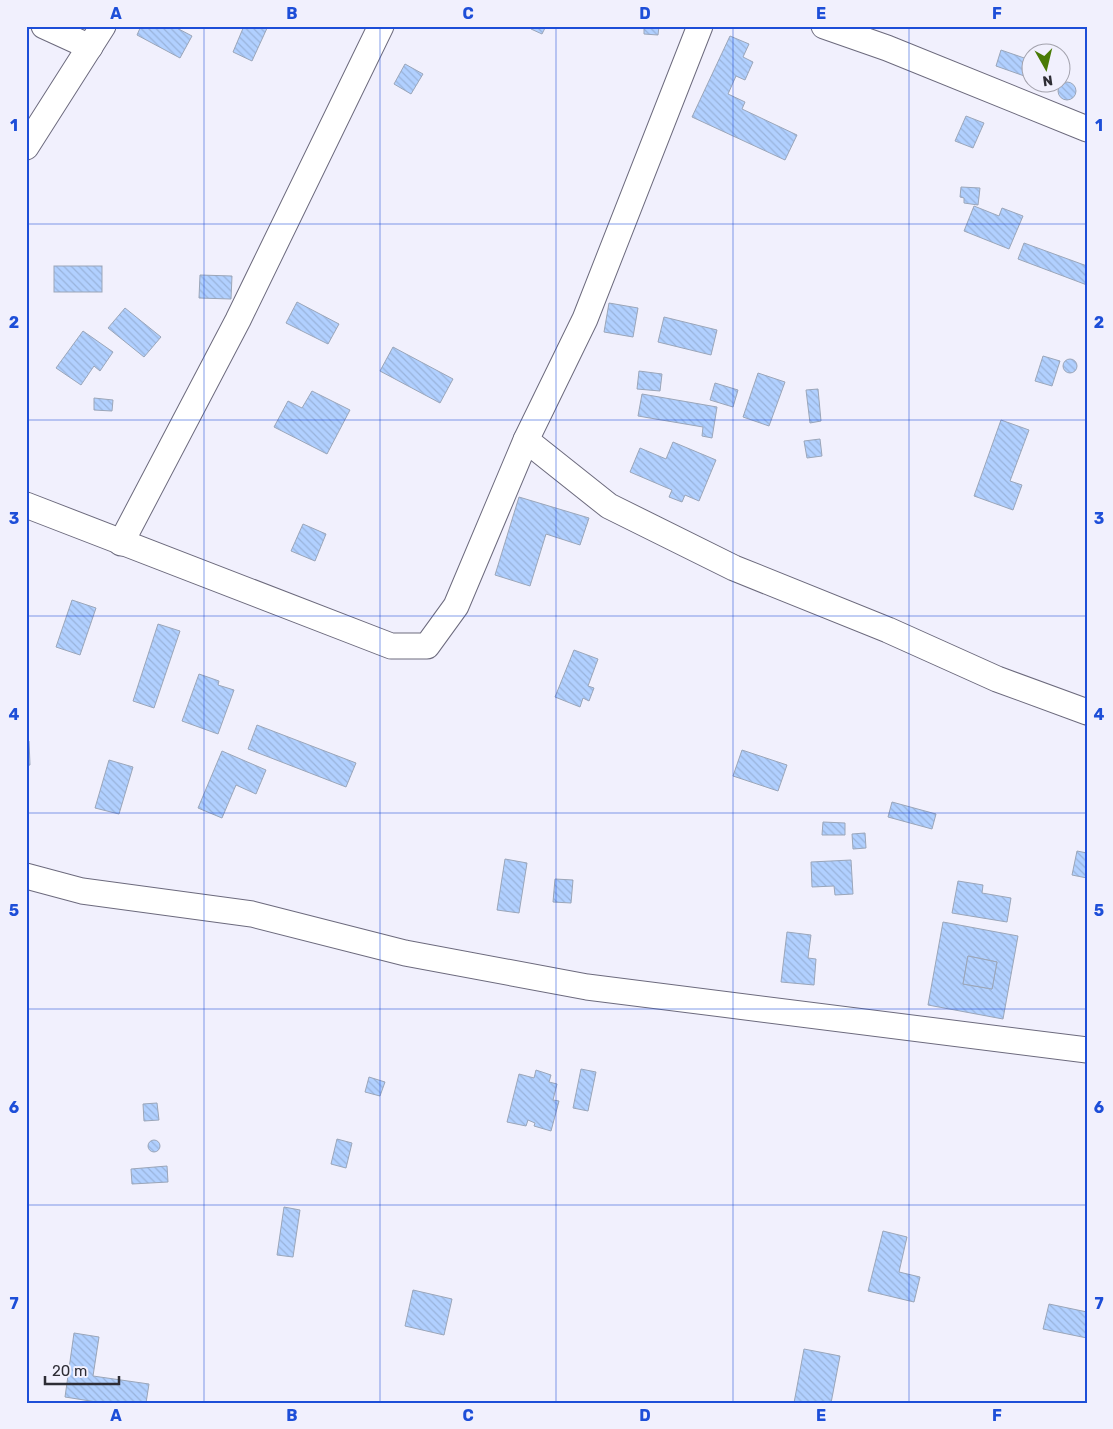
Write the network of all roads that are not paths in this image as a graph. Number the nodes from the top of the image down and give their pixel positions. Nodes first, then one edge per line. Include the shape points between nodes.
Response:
1 (44, 26) edge
2 (103, 26) edge
3 (381, 26) edge
4 (700, 26) edge
5 (824, 26) edge
6 (90, 47) junction
7 (1087, 130) edge
8 (26, 147) edge
9 (526, 440) junction
10 (26, 505) edge
11 (121, 543) junction
12 (1087, 712) edge
13 (26, 876) edge
14 (1087, 1050) edge

1 - 6 street
2 - 6 street
3 - 11 street via 243,311
4 - 9 street via 585,319
5 - 7 street via 887,48
6 - 8 street
9 - 11 street via 456,606 426,646 391,646
9 - 12 street via 609,506 734,568 888,630 997,680
10 - 11 street
13 - 14 street via 82,891 252,914 405,953 587,987

